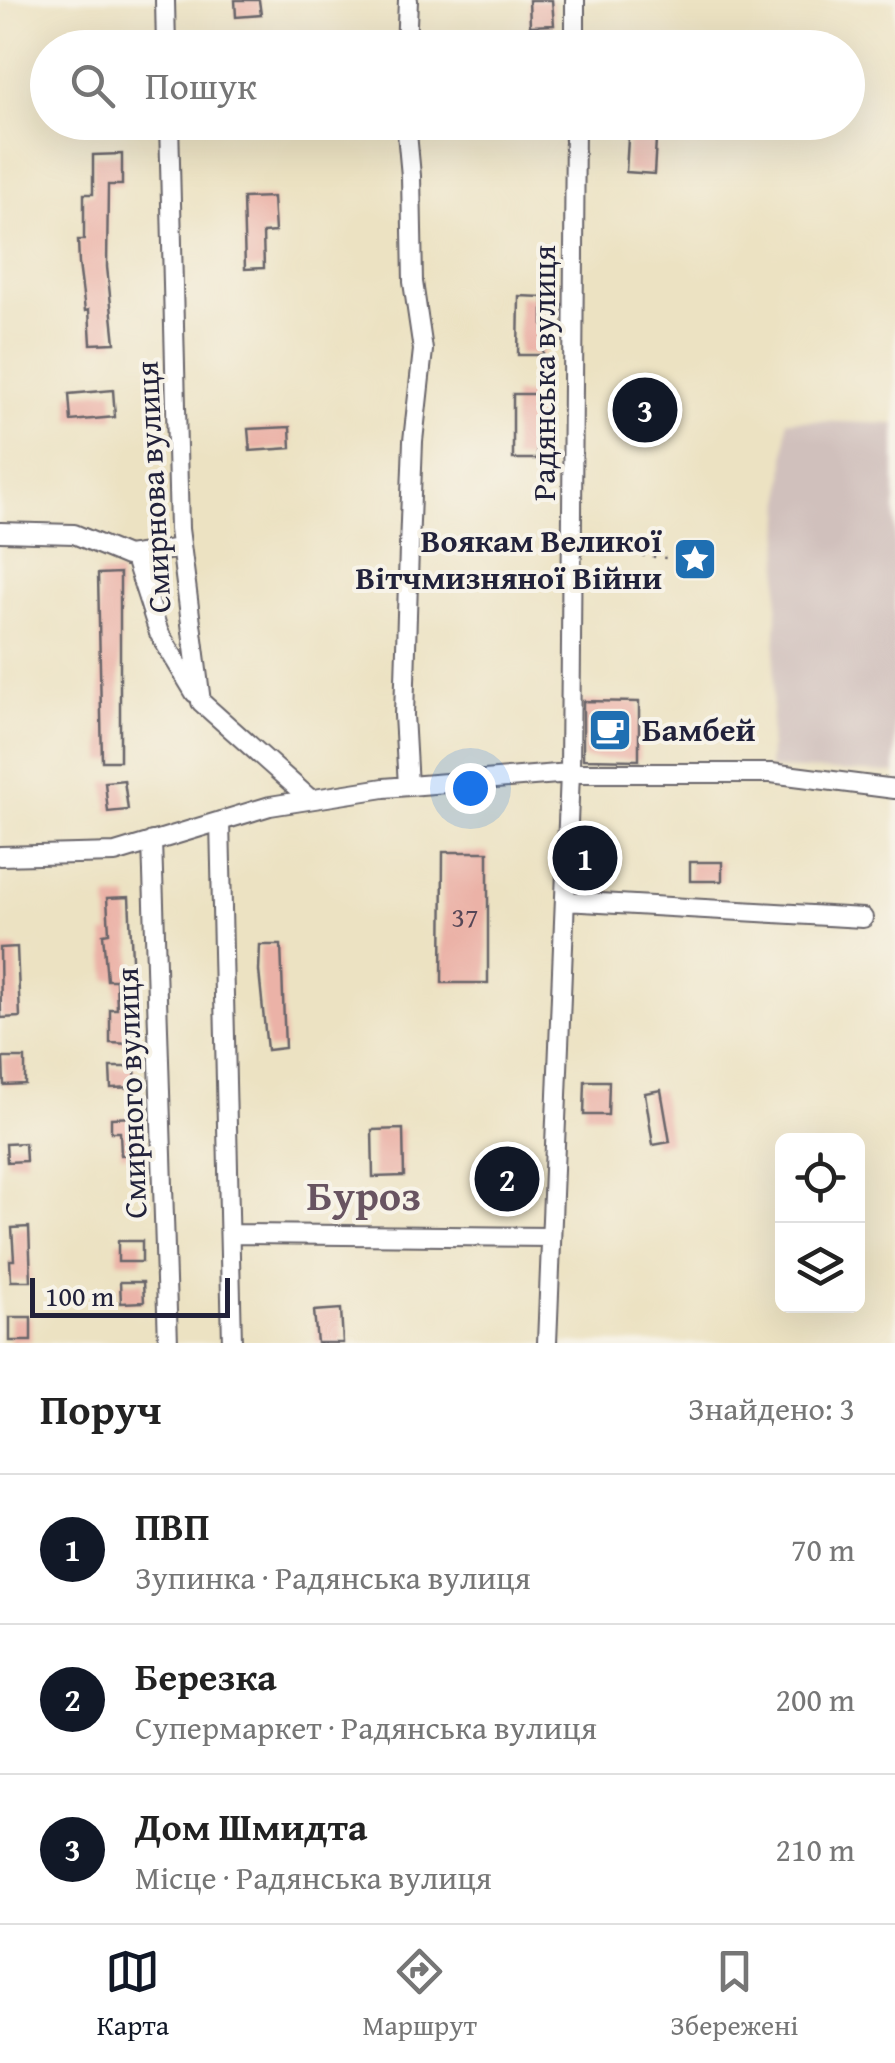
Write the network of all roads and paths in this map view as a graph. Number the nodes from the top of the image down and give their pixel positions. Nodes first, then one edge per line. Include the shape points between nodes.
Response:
1 (165, 0) edge
2 (408, 0) edge
3 (575, 0) edge
4 (166, 30) edge
5 (407, 30) edge
6 (575, 30) edge
7 (170, 140) edge
8 (408, 140) edge
9 (574, 140) edge
10 (0, 532) edge
11 (181, 548) junction
12 (573, 550) junction
13 (134, 555) junction
14 (676, 558) dead end
15 (201, 702) junction
16 (570, 773) junction
17 (408, 786) junction
18 (895, 789) edge
19 (310, 799) junction
20 (220, 821) junction
21 (152, 841) junction
22 (0, 856) edge
23 (565, 901) junction
24 (864, 918) dead end
25 (230, 1234) junction
26 (551, 1237) junction
27 (168, 1343) edge
28 (232, 1343) edge
29 (547, 1343) edge

1 - 4 street
2 - 5 street
3 - 6 street
7 - 11 street, Смирнова вулиця
8 - 17 street via 413,282 423,350 408,548
9 - 12 street, Радянська вулиця
10 - 13 street via 74,534
11 - 13 street
11 - 15 street, Смирнова вулиця
12 - 14 path
12 - 16 street, Радянська вулиця
13 - 15 street via 159,632
15 - 19 street
16 - 17 street
16 - 18 street via 771,773
16 - 23 street, Радянська вулиця
17 - 19 street
19 - 20 street
20 - 21 street
20 - 25 street
21 - 22 street via 114,852
21 - 27 street, Смирного вулиця
23 - 24 street
23 - 26 street, Радянська вулиця
25 - 26 street
25 - 28 street
26 - 29 street, Радянська вулиця

